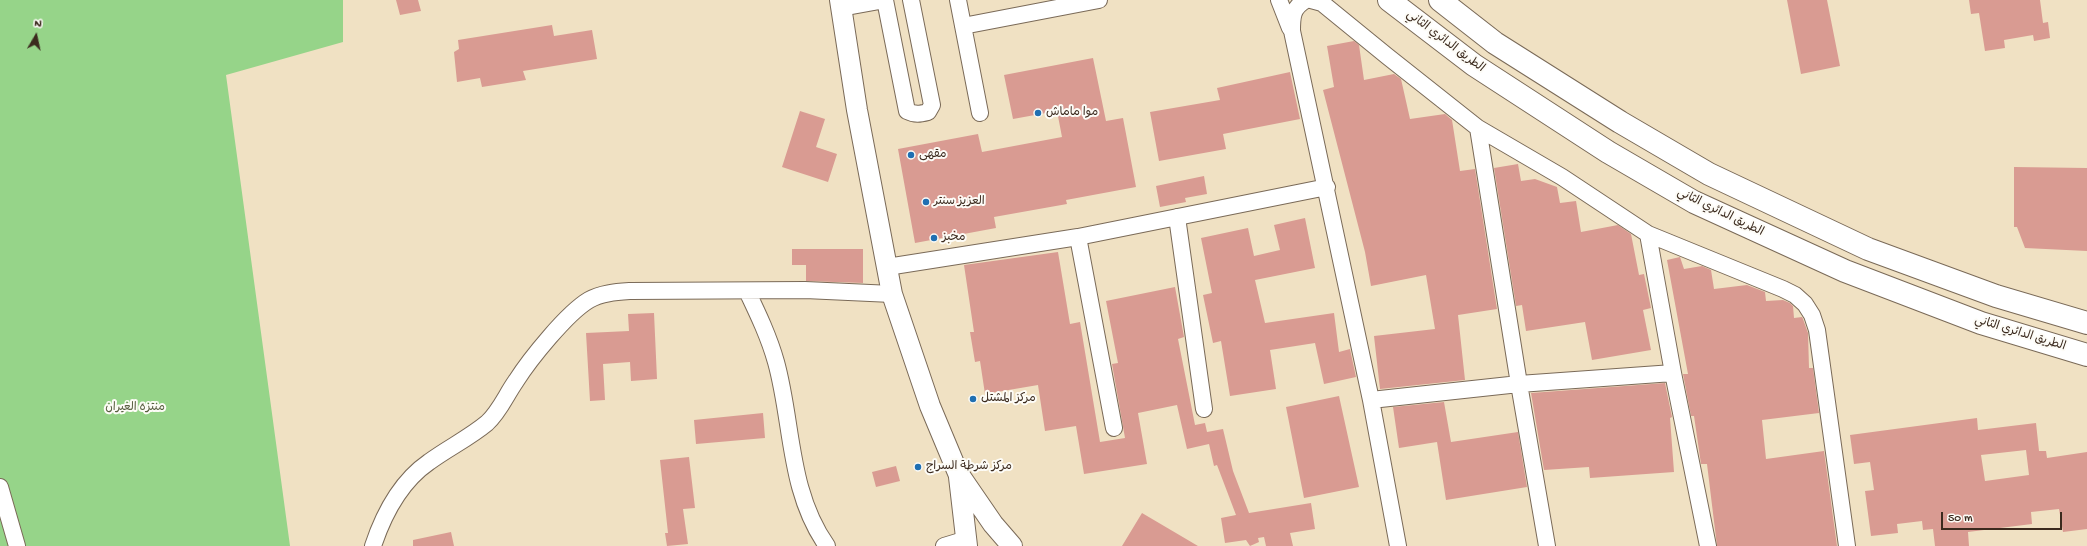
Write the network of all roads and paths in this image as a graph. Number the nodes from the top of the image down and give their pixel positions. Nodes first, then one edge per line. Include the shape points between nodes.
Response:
1 (885, 0) edge
2 (911, 0) edge
3 (958, 0) edge
4 (1099, 0) edge
5 (1279, 0) edge
6 (1306, 0) edge
7 (1389, 0) edge
8 (1440, 0) edge
9 (1317, 1) edge
10 (841, 4) edge
11 (963, 26) junction
12 (1292, 31) junction
13 (980, 113) dead end
14 (1478, 128) junction
15 (1327, 187) junction
16 (1177, 217) junction
17 (1648, 234) junction
18 (1078, 237) junction
19 (887, 267) junction
20 (747, 291) junction
21 (892, 294) junction
22 (2087, 323) edge
23 (2087, 354) edge
24 (1673, 373) junction
25 (1519, 384) junction
26 (1371, 400) junction
27 (1204, 409) dead end
28 (1114, 428) dead end
29 (958, 473) junction
30 (0, 487) edge
31 (993, 524) junction
32 (967, 543) edge
33 (17, 546) edge
34 (373, 546) edge
35 (827, 546) edge
36 (944, 546) edge
37 (1004, 546) edge
38 (1012, 546) edge
39 (1398, 546) edge
40 (1548, 546) edge
41 (1708, 546) edge
42 (1847, 546) edge

1 - 2 street via 907,111 920,114 928,112 932,105
1 - 10 street
3 - 11 street
4 - 11 street
5 - 12 street
6 - 12 street via 1296,7 1292,14
7 - 23 highway, الطريق الدائري الثاني via 1474,65 1608,152 1694,202 1852,274 1981,324
8 - 22 highway via 1495,43 1620,122 1709,174 1868,249 1996,296
9 - 14 street
10 - 19 main road via 857,110
11 - 13 street
12 - 15 street
14 - 17 street via 1562,177
14 - 25 street
15 - 16 street
15 - 26 street
16 - 18 street
16 - 27 street
17 - 24 street
17 - 42 street via 1783,289 1795,295 1808,309 1817,330
18 - 19 street
18 - 28 street
19 - 21 main road
20 - 21 street via 804,290
20 - 34 street via 630,291 604,294 589,300 570,314 526,366 499,409 487,422 465,440 428,462 408,481 391,502
20 - 35 street via 765,328 776,363 792,458 801,494
21 - 29 main road via 930,406
24 - 25 street
24 - 41 street
25 - 26 street
25 - 40 street
26 - 39 street
29 - 31 main road
29 - 32 main road
30 - 33 street
31 - 37 main road
31 - 38 main road
32 - 36 street

